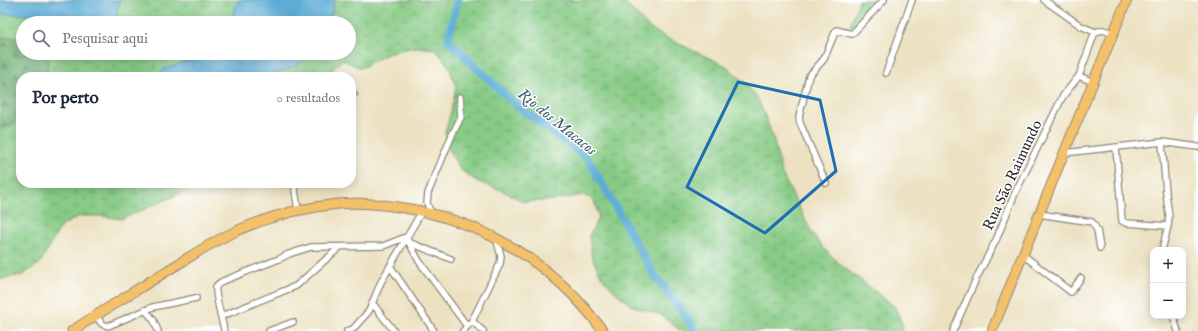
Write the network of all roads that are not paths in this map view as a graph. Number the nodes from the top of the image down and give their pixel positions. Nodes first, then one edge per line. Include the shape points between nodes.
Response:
1 (884, 0) edge
2 (912, 0) edge
3 (1044, 0) edge
4 (1127, 0) edge
5 (1095, 32) junction
6 (1114, 33) junction
7 (886, 73) dead end
8 (1078, 76) junction
9 (1093, 82) junction
10 (460, 97) dead end
11 (1162, 142) junction
12 (1116, 148) junction
13 (1198, 148) edge
14 (1064, 153) junction
15 (826, 183) dead end
16 (295, 188) edge
17 (298, 210) junction
18 (426, 212) junction
19 (1039, 214) junction
20 (1168, 226) junction
21 (496, 238) junction
22 (407, 240) junction
23 (1163, 247) edge
24 (340, 248) junction
25 (1100, 248) dead end
26 (1023, 255) junction
27 (451, 259) dead end
28 (390, 266) junction
29 (1081, 278) dead end
30 (196, 298) dead end
31 (373, 304) junction
32 (145, 310) junction
33 (96, 316) junction
34 (222, 316) junction
35 (1174, 319) edge
36 (472, 321) junction
37 (293, 322) dead end
38 (465, 328) edge
39 (352, 330) edge
40 (72, 331) edge
41 (158, 331) edge
42 (224, 331) edge
43 (269, 331) edge
44 (394, 331) edge
45 (434, 331) edge
46 (483, 331) edge
47 (603, 331) edge
48 (953, 331) edge
49 (992, 331) edge
50 (1178, 331) edge

1 - 15 street via 852,34 836,30 824,59 809,76 799,117
2 - 7 street
3 - 5 street via 1081,26
4 - 6 main road
5 - 6 street via 1103,30
5 - 8 street, Rua São Raimundo
6 - 9 main road
8 - 9 street
8 - 48 street, Rua São Raimundo via 1063,96 1029,164
9 - 14 main road
10 - 18 street via 461,117 428,193
11 - 12 street
11 - 13 street
11 - 20 street via 1170,216
12 - 14 street
12 - 20 street via 1122,221
14 - 19 main road
16 - 17 street
17 - 18 main road via 338,204 380,204
17 - 33 main road via 240,229 217,241
18 - 21 main road via 475,227
18 - 22 street
19 - 25 street via 1092,222 1097,230
19 - 26 main road
20 - 23 street
21 - 36 street via 501,256 500,264
21 - 47 main road via 528,256 550,273 581,303
22 - 24 street via 383,246
22 - 27 street
22 - 28 street
22 - 38 street
24 - 34 street via 296,286
24 - 34 street via 311,247 300,250 217,284 216,295
26 - 29 street via 1071,292
26 - 49 main road
28 - 31 street
28 - 45 street
30 - 32 street
31 - 39 street
31 - 44 street
32 - 33 street via 108,326 102,324
32 - 41 street via 153,319
33 - 40 main road
34 - 42 street
35 - 50 street
36 - 38 street
36 - 46 street
37 - 43 street

